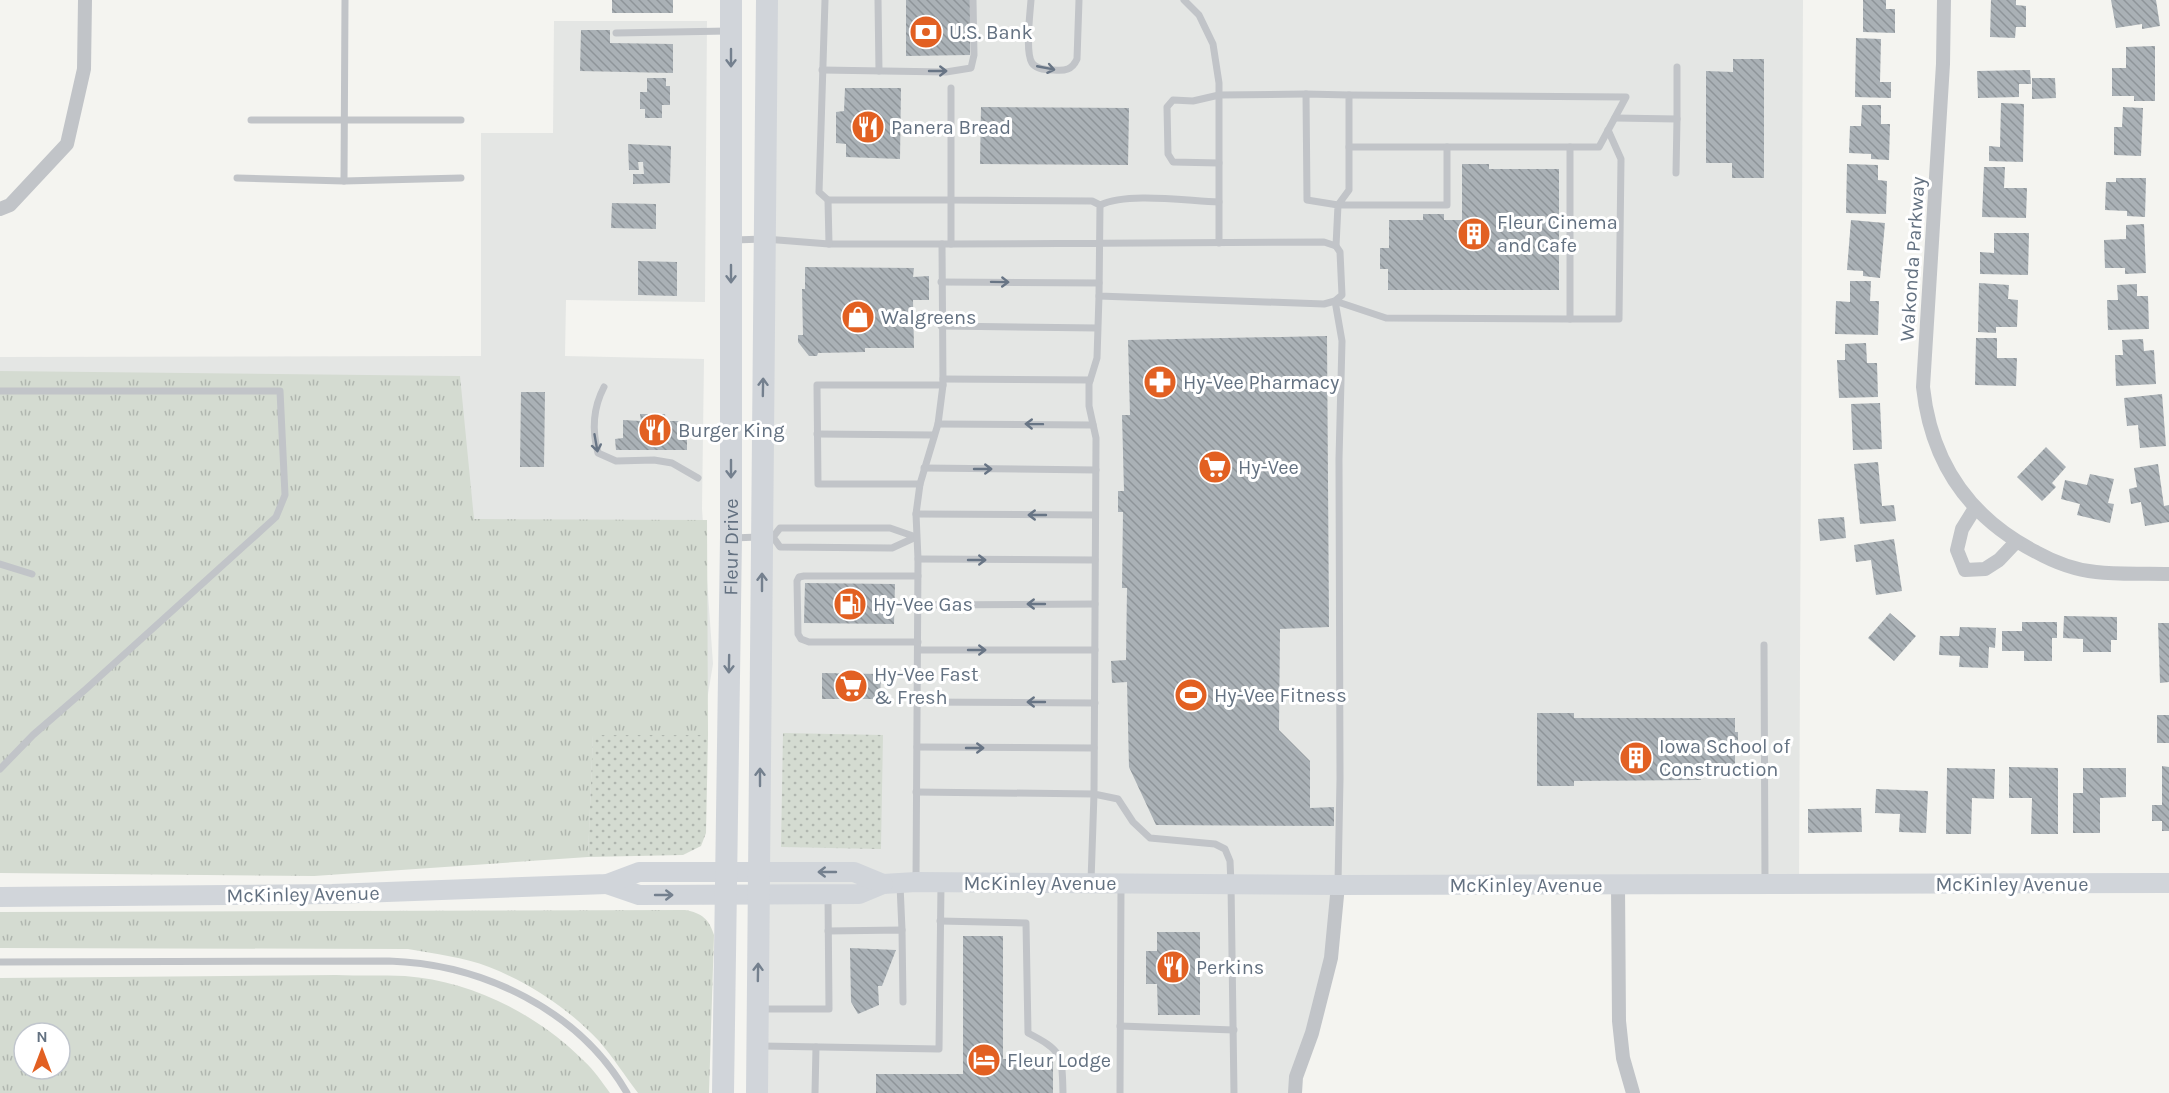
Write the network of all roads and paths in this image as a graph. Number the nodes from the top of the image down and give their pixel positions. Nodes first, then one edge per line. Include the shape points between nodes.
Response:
1 (85, 0) edge
2 (345, 0) edge
3 (731, 0) edge
4 (767, 0) edge
5 (825, 0) edge
6 (878, 0) edge
7 (973, 0) edge
8 (1031, 0) edge
9 (1079, 0) edge
10 (1184, 0) edge
11 (1944, 0) edge
12 (731, 31) junction
13 (616, 33) dead end
14 (1677, 67) dead end
15 (822, 70) junction
16 (879, 71) junction
17 (951, 88) dead end
18 (1306, 94) junction
19 (1219, 95) junction
20 (1349, 95) junction
21 (1615, 118) junction
22 (1677, 119) junction
23 (251, 120) dead end
24 (345, 120) junction
25 (461, 120) dead end
26 (1608, 129) junction
27 (1349, 147) junction
28 (1447, 147) junction
29 (1570, 147) junction
30 (1219, 163) junction
31 (1676, 174) dead end
32 (237, 178) dead end
33 (461, 178) dead end
34 (344, 181) junction
35 (828, 200) junction
36 (951, 200) junction
37 (1219, 202) junction
38 (1338, 205) junction
39 (1100, 206) junction
40 (0, 209) edge
41 (765, 239) junction
42 (731, 240) junction
43 (1099, 243) junction
44 (1219, 243) junction
45 (829, 244) junction
46 (942, 244) junction
47 (951, 244) junction
48 (1336, 246) junction
49 (941, 282) junction
50 (1099, 283) junction
51 (1099, 296) junction
52 (1335, 301) junction
53 (1570, 319) junction
54 (941, 326) junction
55 (1097, 328) junction
56 (1090, 380) junction
57 (943, 382) junction
58 (604, 387) dead end
59 (0, 391) edge
60 (938, 423) junction
61 (1093, 425) junction
62 (817, 434) junction
63 (934, 435) junction
64 (924, 468) junction
65 (1096, 470) junction
66 (698, 478) dead end
67 (920, 484) junction
68 (1975, 508) junction
69 (916, 513) junction
70 (1095, 515) junction
71 (767, 537) junction
72 (916, 537) junction
73 (732, 538) junction
74 (2016, 542) junction
75 (918, 559) junction
76 (1095, 560) junction
77 (0, 564) edge
78 (32, 574) dead end
79 (2169, 574) edge
80 (918, 576) junction
81 (1095, 604) junction
82 (918, 605) junction
83 (1764, 645) dead end
84 (918, 646) junction
85 (1095, 650) junction
86 (917, 702) junction
87 (1095, 703) junction
88 (917, 747) junction
89 (1094, 748) junction
90 (0, 769) edge
91 (916, 792) junction
92 (1094, 794) junction
93 (941, 882) junction
94 (725, 883) junction
95 (759, 883) junction
96 (900, 883) junction
97 (2169, 883) edge
98 (1091, 884) junction
99 (1122, 884) junction
100 (1231, 884) junction
101 (1765, 884) junction
102 (1338, 885) junction
103 (1618, 885) junction
104 (828, 894) junction
105 (0, 897) edge
106 (940, 921) junction
107 (902, 930) junction
108 (828, 931) junction
109 (0, 962) edge
110 (903, 1002) dead end
111 (758, 1009) junction
112 (1119, 1026) junction
113 (1234, 1030) junction
114 (758, 1046) junction
115 (816, 1047) junction
116 (627, 1093) edge
117 (723, 1093) edge
118 (757, 1093) edge
119 (815, 1093) edge
120 (1063, 1093) edge
121 (1120, 1093) edge
122 (1234, 1093) edge
123 (1295, 1093) edge
124 (1633, 1093) edge

1 - 40 street via 84,69 67,144 10,205
2 - 24 lane
3 - 12 main road, Fleur Drive
4 - 41 main road, Fleur Drive
5 - 15 lane
6 - 16 lane
16 -> 7 lane via 946,72 971,68
8 -> 9 lane via 1031,62 1038,68 1065,71 1077,59
10 - 19 lane via 1199,15 1213,44
11 - 68 street, Wakonda Parkway via 1923,387 1935,444 1952,478
12 - 13 lane
12 -> 42 main road, Fleur Drive
14 - 22 lane
15 - 16 lane
15 - 35 lane via 819,192
17 - 36 lane
18 - 19 lane
18 - 20 lane
18 - 38 lane via 1307,200
19 - 30 lane
19 - 30 lane via 1173,100 1167,107 1168,154 1173,162
20 - 21 lane via 1626,97
20 - 27 lane
21 - 22 lane
21 - 26 lane
22 - 31 lane
23 - 24 lane
24 - 25 lane
24 - 34 lane
26 - 29 lane via 1599,147
26 - 53 lane via 1621,159 1619,319
27 - 28 lane
27 - 38 lane via 1349,190
28 - 29 lane
28 - 38 lane via 1447,205
29 - 53 lane
30 - 37 lane
32 - 34 lane
33 - 34 lane
35 - 36 lane
35 - 45 lane
36 - 39 lane via 1092,201
36 - 47 lane
37 - 39 lane via 1135,199 1112,200
37 - 44 lane
38 - 48 lane
39 - 43 lane
41 - 42 lane
41 - 45 lane
71 -> 41 main road, Fleur Drive
42 -> 73 main road, Fleur Drive
43 - 44 lane
43 - 47 lane
43 - 50 lane
44 - 48 lane via 1324,242
45 - 46 lane
46 - 47 lane
46 - 49 lane
48 - 52 lane via 1340,252 1342,295
49 -> 50 lane
49 - 54 lane
50 - 51 lane
51 - 52 lane via 1324,304
51 - 55 lane
52 - 53 lane via 1386,318
52 - 102 lane via 1341,341
54 - 55 lane
54 - 57 lane
55 - 56 lane via 1097,358
56 - 57 lane
56 - 61 lane
57 - 60 lane
57 - 62 lane via 817,385
58 -> 66 lane via 597,400 595,418 598,453 616,461 672,463
59 - 90 lane via 280,391 285,495 276,517
61 -> 60 lane
60 - 63 lane
61 - 65 lane
62 - 63 lane
62 - 67 lane via 818,484
63 - 64 lane
64 -> 65 lane
64 - 67 lane
65 - 70 lane
67 - 69 lane
68 - 74 street, Wakonda Parkway
68 - 74 street via 1962,529 1957,550 1965,570 1985,569
70 -> 69 lane
69 - 72 lane
70 - 76 lane
71 - 72 lane via 780,528 890,528
71 - 72 lane via 780,547 892,548
71 - 73 lane
95 -> 71 main road, Fleur Drive
72 - 75 lane
73 -> 94 main road, Fleur Drive
74 - 79 street, Wakonda Parkway via 2053,561 2095,572
75 -> 76 lane
75 - 80 lane
76 - 81 lane
77 - 78 lane
80 - 82 lane
80 - 84 lane via 804,576 797,581 801,639
81 -> 82 lane
81 - 85 lane
82 - 84 lane
83 - 101 lane
84 -> 85 lane
84 - 86 lane
85 - 87 lane
87 -> 86 lane
86 - 88 lane
87 - 89 lane
88 -> 89 lane
88 - 91 lane
89 - 92 lane
91 - 92 lane
91 - 96 lane
92 - 98 lane
92 - 100 lane via 1118,799 1132,822 1150,838 1215,844 1225,849
93 - 96 main road, McKinley Avenue
93 - 98 main road, McKinley Avenue
93 - 106 lane
94 - 95 main road, McKinley Avenue
94 - 105 main road, McKinley Avenue via 639,872 607,884 332,894
94 - 117 main road, Fleur Drive
96 -> 95 main road, McKinley Avenue via 854,872
95 - 104 main road, McKinley Avenue
111 -> 95 main road, Fleur Drive
96 - 104 main road, McKinley Avenue via 860,894
96 - 107 lane
97 - 101 main road, McKinley Avenue
98 - 99 main road, McKinley Avenue
99 - 100 main road, McKinley Avenue
99 - 112 lane
100 - 102 main road, McKinley Avenue
100 - 113 lane
101 - 103 main road, McKinley Avenue
102 - 103 main road, McKinley Avenue
102 - 123 street via 1331,958 1296,1077
103 - 124 street via 1619,1021 1623,1058
104 - 108 lane
106 - 115 lane via 939,1049
106 - 120 lane via 1026,923 1028,1033 1051,1044 1060,1055
107 - 108 lane
107 - 110 lane
108 - 111 lane via 829,1009
109 - 116 lane via 389,961 446,967 508,987 560,1019 604,1062
111 - 114 main road, Fleur Drive
112 - 113 lane
112 - 121 lane
113 - 122 lane
114 - 115 lane
114 - 118 main road, Fleur Drive
115 - 119 lane

